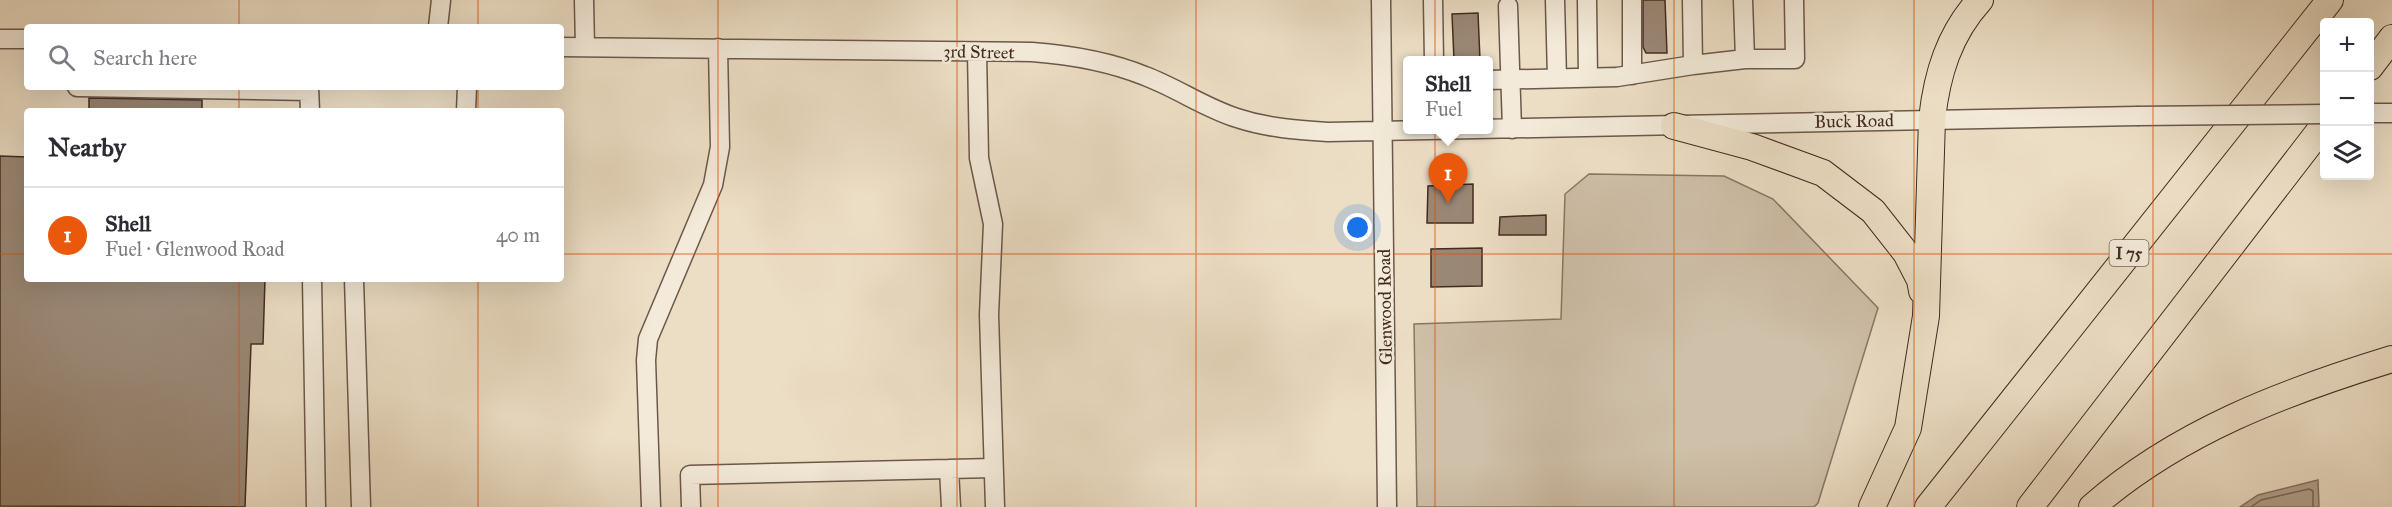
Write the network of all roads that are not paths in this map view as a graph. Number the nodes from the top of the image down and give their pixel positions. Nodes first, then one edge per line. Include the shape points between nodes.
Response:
1 (441, 0) edge
2 (584, 0) edge
3 (1381, 0) edge
4 (1433, 0) edge
5 (1555, 0) edge
6 (1587, 0) edge
7 (1632, 0) edge
8 (1692, 0) edge
9 (1743, 0) edge
10 (1794, 0) edge
11 (1980, 0) edge
12 (2330, 0) edge
13 (1508, 6) dead end
14 (438, 24) edge
15 (2392, 38) edge
16 (0, 39) edge
17 (24, 39) edge
18 (564, 47) edge
19 (585, 47) junction
20 (718, 48) junction
21 (976, 52) junction
22 (1434, 56) edge
23 (1745, 59) junction
24 (2374, 62) edge
25 (1692, 65) junction
26 (1632, 75) junction
27 (1588, 77) junction
28 (1557, 78) junction
29 (1509, 79) junction
30 (1493, 80) edge
31 (309, 90) edge
32 (467, 90) edge
33 (310, 108) edge
34 (466, 108) edge
35 (2374, 113) edge
36 (2392, 113) edge
37 (2320, 114) edge
38 (1932, 119) junction
39 (1674, 126) junction
40 (2324, 126) edge
41 (1493, 129) edge
42 (1512, 129) junction
43 (1383, 132) junction
44 (1403, 132) edge
45 (312, 282) edge
46 (354, 282) edge
47 (1926, 316) junction
48 (2392, 359) edge
49 (993, 468) junction
50 (949, 469) junction
51 (316, 507) edge
52 (361, 507) edge
53 (651, 507) edge
54 (691, 507) edge
55 (951, 507) edge
56 (994, 507) edge
57 (1387, 507) edge
58 (1872, 507) edge
59 (1928, 507) edge
60 (2030, 507) edge
61 (2092, 507) edge

1 - 14 street
2 - 19 street
3 - 43 street, Glenwood Road
4 - 22 street
5 - 28 street
6 - 27 street
7 - 26 street
8 - 25 street
9 - 23 street
10 - 23 street via 1795,59
11 - 38 highway via 1945,54
12 - 59 highway, I 75
13 - 29 street
15 - 24 highway
16 - 17 street
18 - 19 street, 3rd Street
19 - 20 street, 3rd Street
20 - 21 street, 3rd Street
20 - 53 street via 720,147 713,185 648,339
21 - 43 street, 3rd Street via 1032,52 1099,61 1145,75 1214,110 1263,126
21 - 49 street via 979,158 993,224 989,315
23 - 25 street
25 - 26 street
26 - 27 street
27 - 28 street
28 - 29 street
29 - 30 street
29 - 42 street
31 - 33 street
32 - 34 street
35 - 36 street
37 - 38 street, Buck Road, bridge
38 - 39 street, Buck Road
38 - 47 highway
39 - 42 street, Buck Road
39 - 47 highway via 1752,147 1823,173 1873,211 1906,253 1920,280
40 - 60 highway
41 - 42 street, Buck Road
43 - 44 street, Buck Road
43 - 57 street, Glenwood Road
45 - 51 street
46 - 52 street
47 - 58 highway via 1908,428
48 - 61 highway via 2282,395 2204,430
49 - 50 street
49 - 56 street
50 - 54 street via 690,475
50 - 55 street

